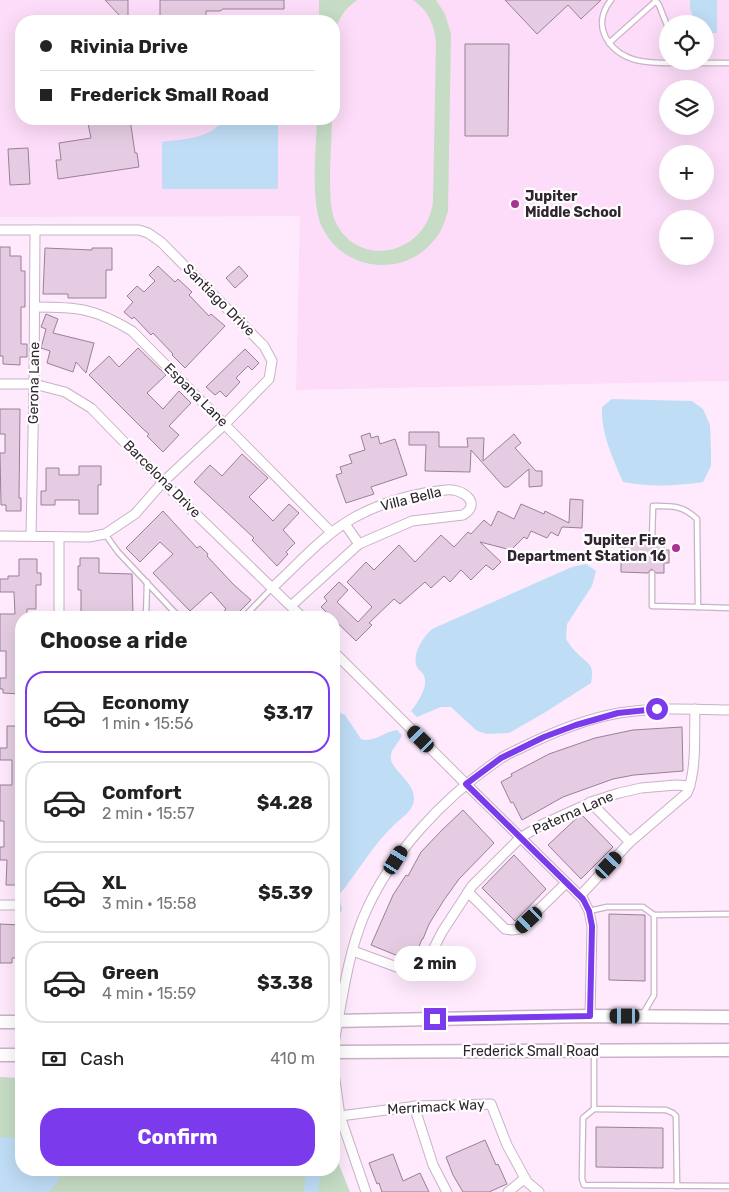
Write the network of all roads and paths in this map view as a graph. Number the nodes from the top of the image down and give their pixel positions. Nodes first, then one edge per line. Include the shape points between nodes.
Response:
1 (611, 0) edge
2 (655, 0) edge
3 (663, 15) edge
4 (609, 43) junction
5 (714, 63) edge
6 (729, 63) edge
7 (659, 64) edge
8 (0, 230) edge
9 (34, 230) junction
10 (35, 307) junction
11 (0, 384) edge
12 (34, 384) junction
13 (225, 424) junction
14 (164, 482) junction
15 (345, 524) junction
16 (331, 532) junction
17 (105, 534) junction
18 (0, 536) edge
19 (31, 536) junction
20 (59, 537) junction
21 (652, 540) dead end
22 (359, 544) junction
23 (652, 573) dead end
24 (147, 582) junction
25 (273, 587) junction
26 (292, 605) junction
27 (698, 607) junction
28 (729, 608) edge
29 (58, 611) edge
30 (146, 611) edge
31 (174, 611) edge
32 (250, 611) edge
33 (297, 611) edge
34 (340, 658) edge
35 (695, 709) junction
36 (729, 710) edge
37 (466, 784) junction
38 (690, 786) junction
39 (590, 802) junction
40 (520, 838) junction
41 (630, 842) junction
42 (566, 883) junction
43 (468, 892) junction
44 (580, 896) junction
45 (0, 905) edge
46 (15, 905) edge
47 (589, 911) junction
48 (729, 914) edge
49 (654, 915) junction
50 (353, 951) junction
51 (340, 1005) edge
52 (590, 1016) junction
53 (642, 1016) junction
54 (729, 1017) edge
55 (340, 1021) edge
56 (0, 1022) edge
57 (15, 1022) edge
58 (594, 1050) junction
59 (729, 1050) edge
60 (340, 1052) edge
61 (0, 1055) edge
62 (15, 1055) edge
63 (414, 1106) junction
64 (594, 1109) junction
65 (340, 1116) joint
66 (525, 1178) junction
67 (677, 1186) junction
68 (729, 1186) edge
69 (366, 1192) edge
70 (447, 1192) edge
71 (508, 1192) edge
72 (539, 1192) edge

1 - 4 lane via 602,25
2 - 3 lane
2 - 4 lane
4 - 7 lane via 637,62
5 - 6 lane
8 - 9 street, Santiago Drive
9 - 10 street, Gerona Lane
9 - 13 street, Santiago Drive via 139,230 148,233 161,242 264,346 272,361 269,379
10 - 12 street, Gerona Lane
10 - 13 street, Espana Lane via 73,307 92,311 132,331
11 - 12 street, Barcelona Drive
12 - 14 street, Barcelona Drive via 65,392 91,408
12 - 19 street, Gerona Lane
13 - 14 street, Santiago Drive
13 - 16 street, Espana Lane
14 - 17 street, Santiago Drive via 135,514
14 - 25 street, Barcelona Drive
15 - 16 street, Villa Bella
15 - 22 street
15 - 22 street, Villa Bella via 376,507 422,493 457,490 470,500 469,510 463,515 412,521
16 - 25 street, Villa Bella
17 - 20 street
17 - 24 lane
18 - 19 street
19 - 20 street
20 - 29 street
21 - 27 lane via 653,506 675,506 688,510 697,519
22 - 26 street, Villa Bella
23 - 27 lane via 652,606
24 - 30 lane
24 - 31 lane
25 - 26 street, Barcelona Drive
25 - 32 lane
26 - 33 street, Barcelona Drive
27 - 28 lane
34 - 37 street
35 - 36 street
35 - 37 street via 618,713 576,725 501,758
35 - 38 street
37 - 40 street
37 - 50 street via 403,848 363,918
38 - 39 street, Paterna Lane via 641,788
38 - 41 street via 687,793
39 - 40 street, Paterna Lane
39 - 41 street
40 - 42 street
40 - 43 street, Paterna Lane
41 - 44 street
42 - 43 street via 519,929 512,930 505,929
42 - 44 street
43 - 50 street, Paterna Lane via 442,932 421,974
44 - 47 street
45 - 46 street
47 - 49 lane via 607,907 643,907
47 - 52 street via 592,926
48 - 49 lane
49 - 53 lane via 654,995
50 - 51 street
52 - 53 street
52 - 55 street
53 - 54 street
56 - 57 street
58 - 59 street, Frederick Small Road
58 - 60 street, Frederick Small Road
58 - 64 lane
61 - 62 street
63 - 65 street, Merrimack Way
63 - 66 street, Merrimack Way via 491,1104 507,1146
63 - 70 street via 433,1165
64 - 67 lane via 666,1110 673,1113 676,1116
64 - 67 lane via 583,1118 584,1185
65 - 69 street
66 - 71 street
66 - 72 street, Merrimack Way
67 - 68 lane

